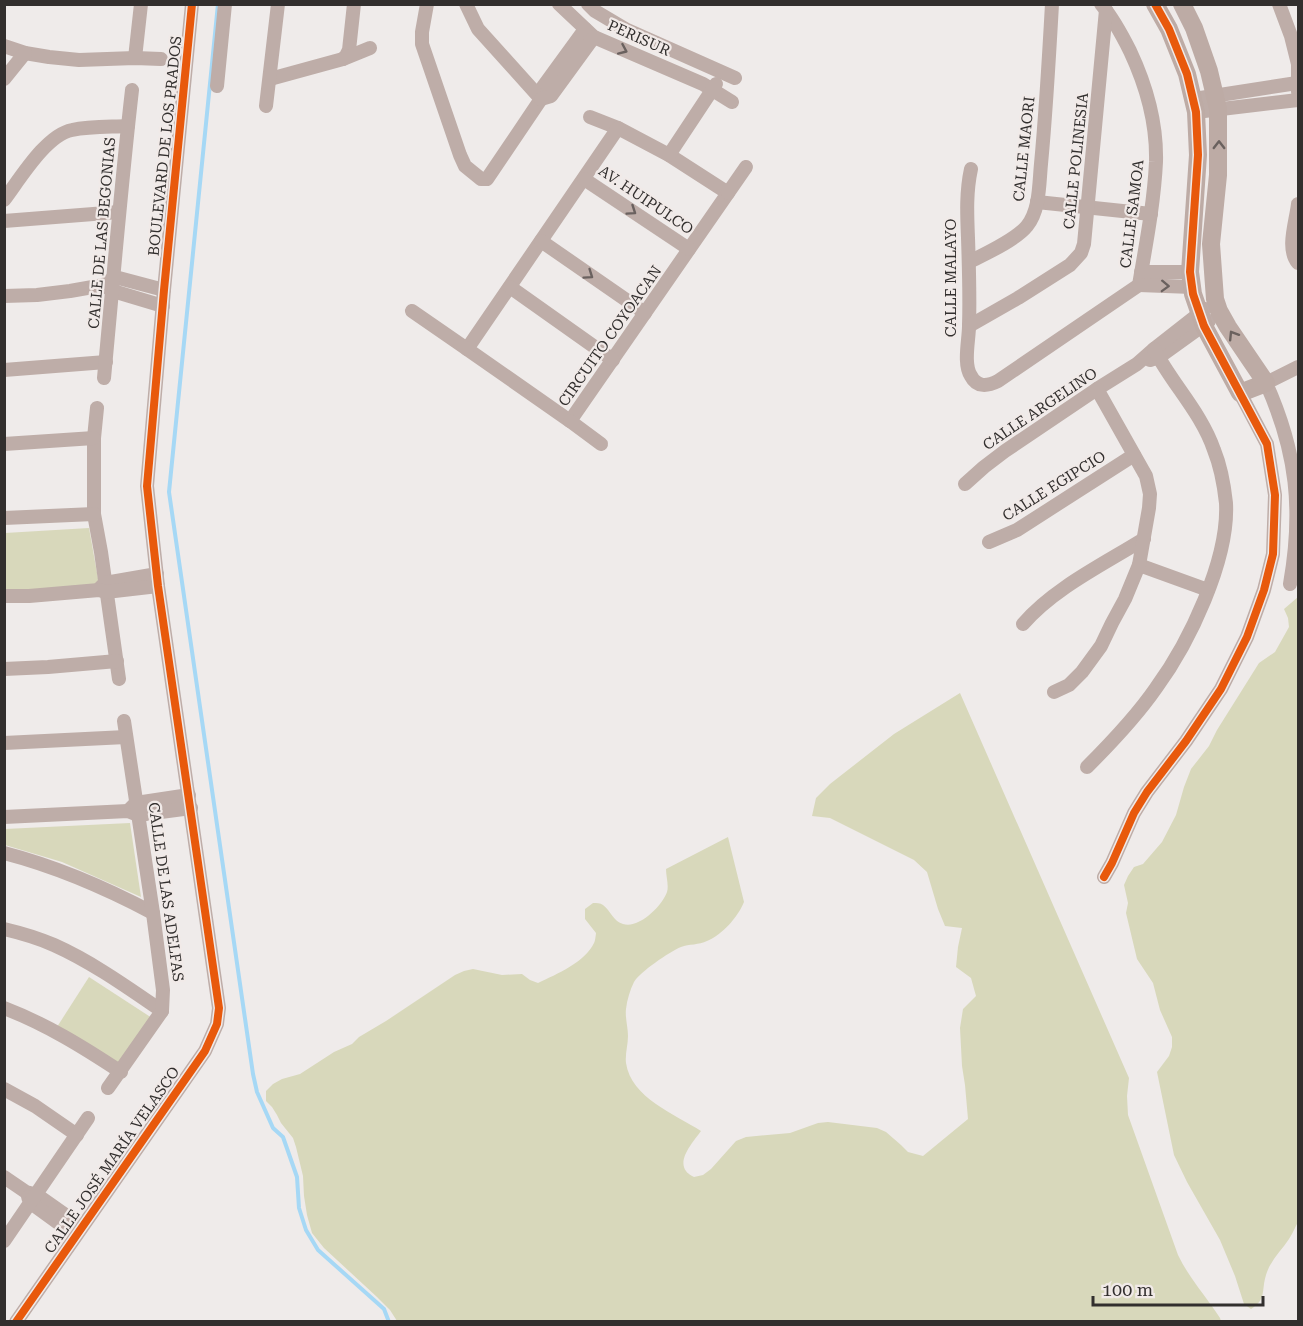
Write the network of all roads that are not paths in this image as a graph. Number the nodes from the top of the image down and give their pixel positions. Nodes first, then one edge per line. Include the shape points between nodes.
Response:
1 (141, 4) edge
2 (192, 4) edge
3 (225, 4) edge
4 (278, 4) edge
5 (354, 4) edge
6 (427, 4) edge
7 (466, 4) edge
8 (559, 4) edge
9 (588, 4) edge
10 (1052, 4) edge
11 (1155, 4) edge
12 (1182, 4) edge
13 (1279, 4) edge
14 (1104, 7) edge
15 (589, 33) junction
16 (4, 46) edge
17 (370, 48) dead end
18 (25, 53) junction
19 (135, 58) junction
20 (161, 59) dead end
21 (343, 59) junction
22 (1298, 64) edge
23 (722, 71) junction
24 (735, 78) dead end
25 (4, 79) edge
26 (270, 79) junction
27 (1297, 83) edge
28 (218, 86) dead end
29 (132, 90) dead end
30 (713, 90) junction
31 (541, 99) junction
32 (1298, 101) edge
33 (732, 102) dead end
34 (1216, 103) junction
35 (266, 106) dead end
36 (1195, 106) junction
37 (590, 117) dead end
38 (128, 126) junction
39 (618, 128) junction
40 (669, 155) junction
41 (746, 167) dead end
42 (970, 169) dead end
43 (584, 179) junction
44 (728, 193) junction
45 (4, 200) edge
46 (1037, 202) junction
47 (1299, 204) edge
48 (1088, 208) junction
49 (119, 212) junction
50 (1151, 214) junction
51 (4, 221) edge
52 (541, 241) junction
53 (689, 249) junction
54 (969, 262) junction
55 (1299, 263) edge
56 (1140, 279) junction
57 (1191, 280) junction
58 (110, 284) junction
59 (510, 287) junction
60 (164, 290) junction
61 (4, 296) edge
62 (1217, 305) junction
63 (163, 306) junction
64 (412, 311) dead end
65 (645, 314) junction
66 (1202, 320) junction
67 (969, 326) junction
68 (467, 349) junction
69 (1156, 353) junction
70 (613, 360) junction
71 (106, 362) junction
72 (1299, 367) edge
73 (4, 370) edge
74 (104, 378) dead end
75 (1266, 382) junction
76 (978, 384) joint
77 (1097, 389) junction
78 (1240, 393) junction
79 (97, 408) dead end
80 (570, 421) junction
81 (94, 438) junction
82 (4, 444) edge
83 (601, 444) dead end
84 (1134, 455) junction
85 (965, 484) dead end
86 (94, 514) junction
87 (4, 518) edge
88 (1144, 539) junction
89 (989, 542) dead end
90 (1139, 565) junction
91 (158, 580) junction
92 (1290, 584) dead end
93 (103, 588) junction
94 (1208, 590) junction
95 (4, 596) edge
96 (1023, 624) dead end
97 (117, 662) junction
98 (4, 669) edge
99 (119, 679) dead end
100 (1054, 692) dead end
101 (124, 721) dead end
102 (126, 737) junction
103 (4, 743) edge
104 (1087, 766) dead end
105 (190, 802) junction
106 (134, 809) junction
107 (4, 817) edge
108 (4, 853) edge
109 (1104, 877) dead end
110 (153, 913) junction
111 (4, 929) edge
112 (4, 1008) edge
113 (219, 1008) joint
114 (162, 1011) junction
115 (121, 1071) junction
116 (108, 1088) dead end
117 (4, 1089) edge
118 (88, 1118) dead end
119 (76, 1135) junction
120 (4, 1178) edge
121 (31, 1197) junction
122 (78, 1230) junction
123 (4, 1241) edge
124 (16, 1322) edge

1 - 19 street
2 - 60 street, BOULEVARD DE LOS PRADOS
3 - 28 street
4 - 26 street
5 - 21 street via 349,50
6 - 31 street via 422,44 465,166 487,179
7 - 31 street via 478,29
8 - 15 street, PERISUR
9 - 23 street, PERISUR via 627,30
10 - 46 street, CALLE MAORI
11 - 36 street via 1178,50
12 - 34 street via 1209,71
13 - 22 street
14 - 48 street, CALLE POLINESIA
14 - 50 street, CALLE SAMOA via 1138,68 1154,126 1156,161
15 -> 30 street, PERISUR
15 - 31 street via 542,88
16 - 18 street
17 - 21 street
18 - 19 street via 79,60
18 - 25 street
19 - 20 street
21 - 26 street
22 - 27 street
23 - 24 street, PERISUR
23 - 30 street
26 - 35 street
27 - 32 street
27 - 34 street
29 - 38 street, CALLE DE LAS BEGONIAS
30 - 33 street, PERISUR
30 - 40 street
32 - 34 street
34 - 36 street
62 -> 34 street via 1211,244 1218,175
36 - 57 street via 1198,155
37 - 39 street
38 - 45 street via 61,133 40,152
38 - 49 street, CALLE DE LAS BEGONIAS
39 - 40 street
39 - 43 street
40 - 44 street
41 - 44 street, CIRCUITO COYOACAN
42 - 54 street, CALLE MALAYO
43 - 52 street
43 -> 53 street, AV. HUIPULCO
44 - 53 street, CIRCUITO COYOACAN
46 - 48 street
46 - 54 street, CALLE MAORI via 1021,232
47 - 55 street via 1292,253
48 - 50 street
48 - 67 street, CALLE POLINESIA via 1084,244 1070,265
49 - 51 street
49 - 58 street, CALLE DE LAS BEGONIAS
50 - 56 street, CALLE SAMOA
52 - 59 street
52 -> 65 street
53 - 65 street, CIRCUITO COYOACAN
54 - 67 street, CALLE MALAYO
56 - 57 street
56 - 76 street, CALLE SAMOA via 998,381
57 - 66 street
58 - 60 street
58 - 61 street
58 - 63 street
58 - 71 street, CALLE DE LAS BEGONIAS
59 - 68 street
59 - 70 street
60 - 63 street, BOULEVARD DE LOS PRADOS
62 - 66 street, CALLE ARGELINO
75 -> 62 street
63 - 91 street, BOULEVARD DE LOS PRADOS via 147,486
64 - 68 street, CIRCUITO COYOACAN
65 - 70 street, CIRCUITO COYOACAN
66 - 69 street, CALLE ARGELINO
66 - 78 street
67 - 76 street, CALLE MALAYO via 967,366
68 - 80 street, CIRCUITO COYOACAN
69 - 77 street, CALLE ARGELINO
69 - 94 street via 1200,418 1222,476 1224,533
70 - 80 street, CIRCUITO COYOACAN
71 - 73 street
71 - 74 street, CALLE DE LAS BEGONIAS
72 - 75 street
75 - 78 street
75 - 92 street via 1281,417 1293,464 1297,520
77 - 84 street
77 - 85 street, CALLE ARGELINO via 1005,451
78 - 109 street via 1266,444 1275,495 1272,554 1264,590 1247,637 1221,689 1147,792
79 - 81 street
80 - 83 street
81 - 82 street
81 - 86 street
84 - 88 street via 1146,476 1150,494
84 - 89 street, CALLE EGIPCIO via 1017,530
86 - 87 street
86 - 93 street
88 - 90 street
88 - 96 street via 1048,599
90 - 94 street
90 - 100 street via 1101,646 1069,685
91 - 93 street
91 - 105 street, BOULEVARD DE LOS PRADOS
93 - 95 street
93 - 97 street
94 - 104 street via 1178,655 1157,687
97 - 98 street
97 - 99 street
101 - 102 street, CALLE DE LAS ADELFAS
102 - 103 street
102 - 106 street, CALLE DE LAS ADELFAS
105 - 106 street
105 - 113 street, BOULEVARD DE LOS PRADOS
106 - 107 street
106 - 110 street, CALLE DE LAS ADELFAS
108 - 110 street via 67,872
110 - 114 street, CALLE DE LAS ADELFAS
111 - 114 street via 74,955
112 - 115 street via 62,1035
113 - 122 street, CALLE JOSÉ MARÍA VELASCO via 205,1051
114 - 115 street
115 - 116 street
117 - 119 street
118 - 119 street
119 - 121 street
120 - 121 street
121 - 122 street
121 - 123 street
122 - 124 street, CALLE JOSÉ MARÍA VELASCO

